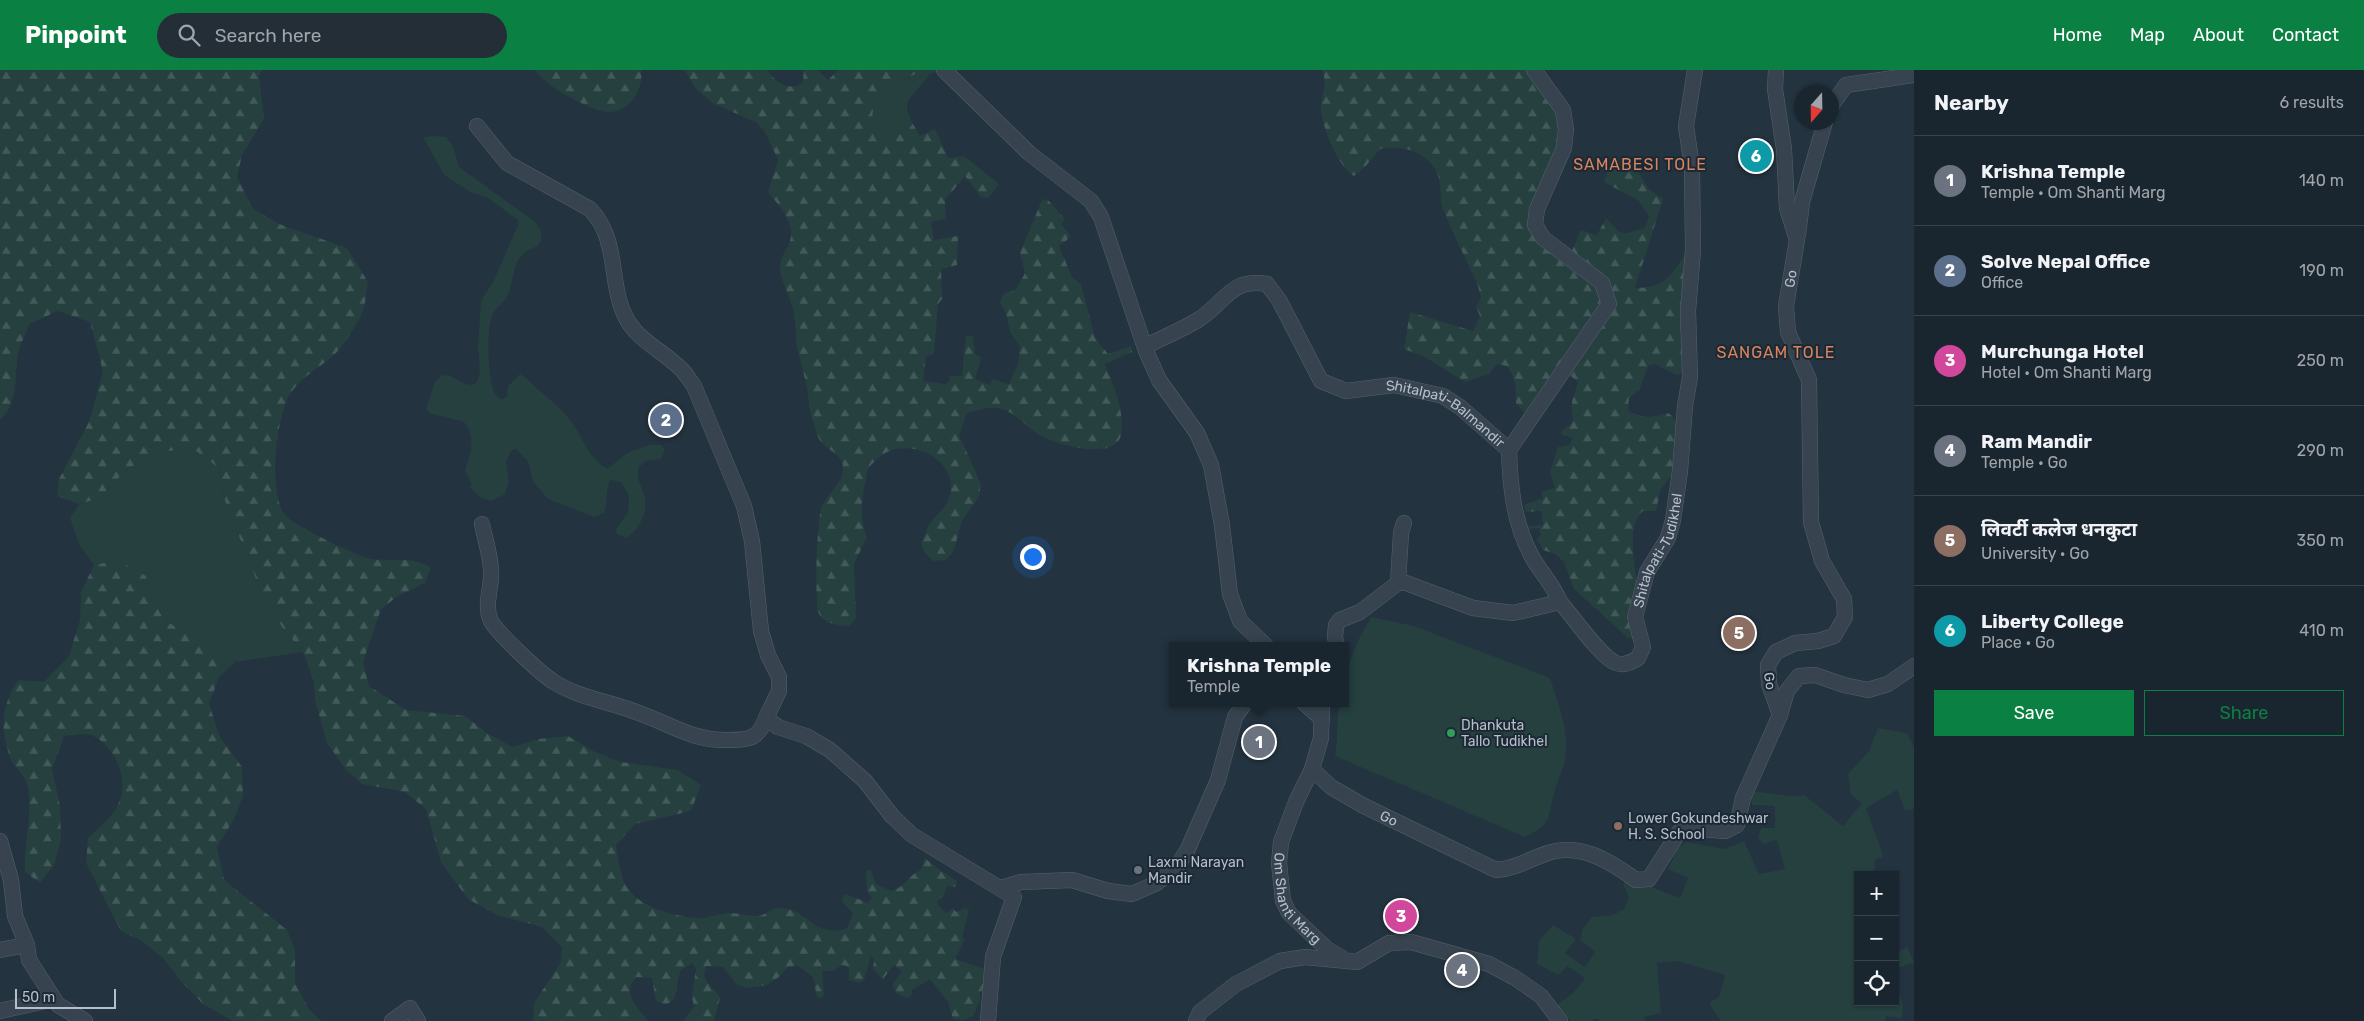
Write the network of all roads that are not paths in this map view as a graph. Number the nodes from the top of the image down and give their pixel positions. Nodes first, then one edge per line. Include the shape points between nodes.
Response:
1 (944, 70) edge
2 (1534, 70) edge
3 (1695, 70) edge
4 (1776, 70) edge
5 (1914, 75) edge
6 (1839, 95) edge
7 (477, 126) dead end
8 (1823, 130) edge
9 (1797, 240) junction
10 (1146, 346) junction
11 (1509, 450) junction
12 (1404, 523) dead end
13 (482, 524) dead end
14 (1398, 583) junction
15 (1560, 602) junction
16 (1262, 642) edge
17 (1337, 642) edge
18 (1914, 666) edge
19 (1242, 707) edge
20 (1308, 707) edge
21 (1322, 707) edge
22 (1780, 715) junction
23 (766, 718) junction
24 (1322, 719) junction
25 (1312, 769) junction
26 (0, 841) edge
27 (1001, 888) junction
28 (27, 945) junction
29 (0, 950) edge
30 (1348, 963) junction
31 (54, 999) junction
32 (0, 1012) edge
33 (85, 1021) edge
34 (392, 1021) edge
35 (418, 1021) edge
36 (988, 1021) edge
37 (1196, 1021) edge
38 (1560, 1021) edge

1 - 10 street via 1029,153 1091,201 1101,217
2 - 11 street, Shitalpati-Balmandir via 1563,110 1566,129 1564,148 1536,208 1535,226 1544,238 1602,283 1610,304
3 - 15 street, Shitalpati-Tudikhel via 1686,126 1692,167 1694,250 1688,311 1690,377 1673,520 1668,538 1647,572 1635,617 1642,647 1638,658 1616,664 1601,652
4 - 9 street, Go via 1775,89 1784,149 1787,208
5 - 6 street via 1846,85
7 - 23 street via 507,163 590,209 600,219 608,237 626,317 634,330 683,371 694,386 744,506 752,541 762,631 778,677 779,691
8 - 9 street via 1802,202
9 - 22 street, Go via 1786,306 1788,332 1809,380 1811,522 1822,561 1844,599 1845,617 1834,636 1795,643 1776,652 1768,664 1769,684
10 - 11 street, Shitalpati-Balmandir via 1202,317 1239,285 1266,284 1307,349 1321,381 1346,391 1394,385 1443,396
10 - 16 street via 1159,380 1197,434 1211,465 1230,594 1240,621
11 - 15 street via 1510,486 1519,528
12 - 14 street
13 - 23 street via 492,570 488,611 492,622 529,662 554,682 697,738 713,741 752,739 762,730
14 - 15 street via 1418,586 1473,608 1513,614
14 - 17 street via 1360,612 1340,620
18 - 22 street via 1888,684 1868,690 1815,675 1800,676 1787,691
19 - 27 street via 1235,717 1218,780 1187,851 1177,866 1157,883 1132,894 1108,892 1072,880 1021,882
20 - 24 street
21 - 24 street, Om Shanti Marg
22 - 25 street, Go via 1744,798 1737,825 1725,832 1688,828 1679,832 1649,878 1636,880 1609,860 1566,849 1549,852 1506,870 1496,870 1364,806 1331,787
23 - 27 street via 830,750 864,781 912,835
24 - 25 street, Om Shanti Marg via 1321,738
25 - 30 street, Om Shanti Marg via 1281,842 1278,862 1283,901 1304,928
26 - 28 street via 11,880 15,916
27 - 36 street via 1014,897 993,957
28 - 29 street
28 - 31 street via 29,960
30 - 37 street via 1305,956 1280,961 1236,984 1200,1012
30 - 38 street via 1357,962 1389,943 1411,942 1450,952 1489,964 1515,978 1541,996
31 - 32 street
31 - 33 street via 58,1005
34 - 35 street via 410,1008

